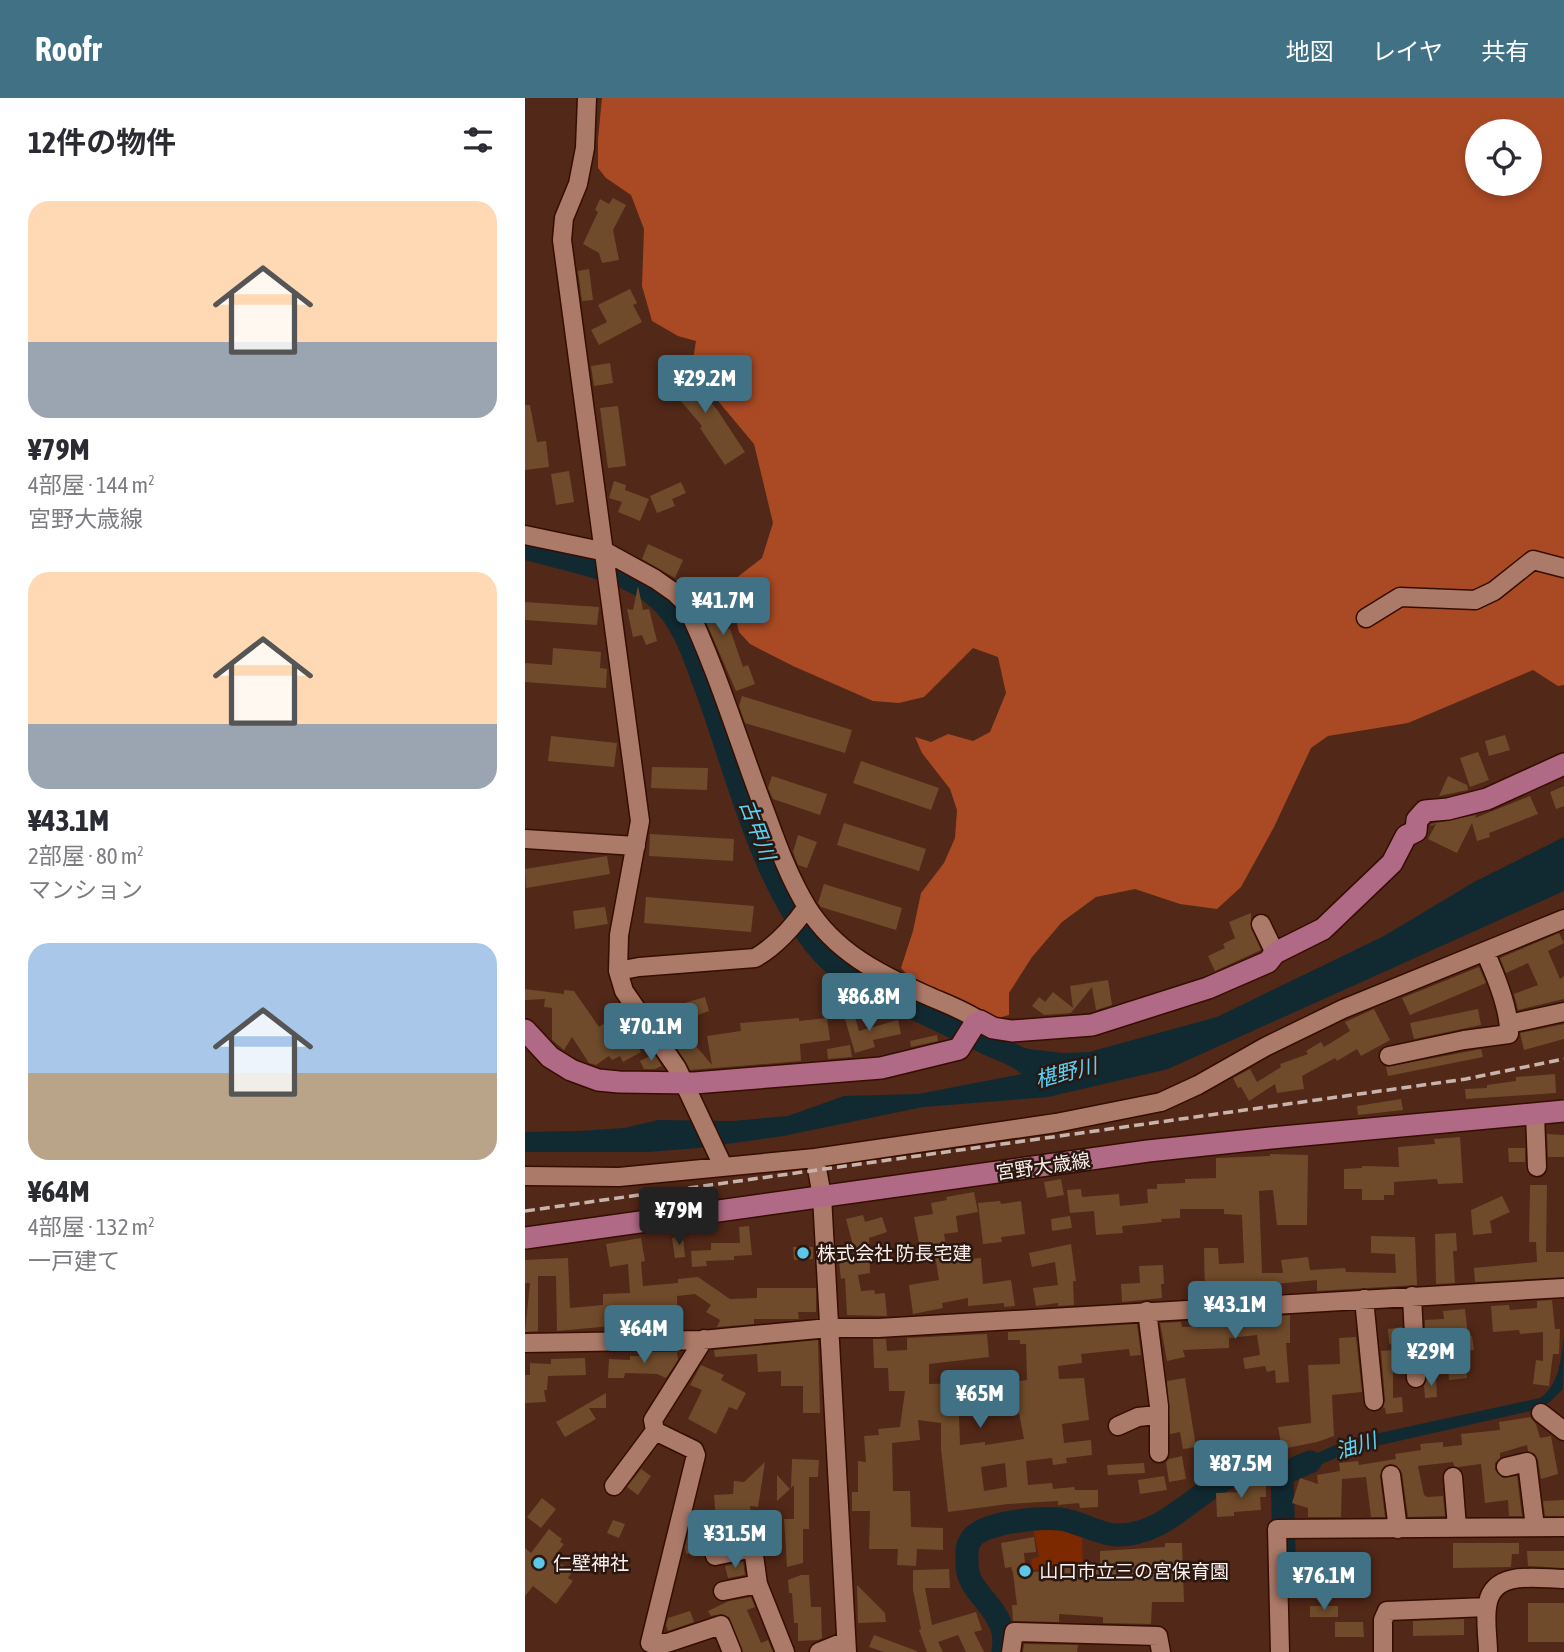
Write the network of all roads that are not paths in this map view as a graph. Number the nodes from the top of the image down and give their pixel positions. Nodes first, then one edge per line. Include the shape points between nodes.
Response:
1 (587, 98) edge
2 (525, 535) edge
3 (606, 554) junction
4 (1564, 568) edge
5 (1366, 618) dead end
6 (1564, 764) edge
7 (525, 839) edge
8 (636, 846) junction
9 (805, 910) junction
10 (1563, 921) edge
11 (1261, 924) dead end
12 (1485, 952) junction
13 (1275, 953) junction
14 (618, 971) junction
15 (1564, 1012) edge
16 (977, 1023) junction
17 (1509, 1024) junction
18 (525, 1030) edge
19 (1389, 1056) dead end
20 (684, 1085) junction
21 (1564, 1111) edge
22 (1535, 1114) junction
23 (815, 1158) junction
24 (722, 1162) junction
25 (1537, 1167) dead end
26 (525, 1176) edge
27 (822, 1196) junction
28 (525, 1238) edge
29 (1564, 1287) edge
30 (1412, 1296) junction
31 (1364, 1299) junction
32 (1147, 1311) junction
33 (829, 1328) junction
34 (704, 1339) junction
35 (525, 1343) edge
36 (1416, 1378) dead end
37 (1374, 1401) dead end
38 (1541, 1413) dead end
39 (1157, 1415) junction
40 (1118, 1426) dead end
41 (655, 1431) junction
42 (1564, 1431) edge
43 (1159, 1453) dead end
44 (1506, 1467) dead end
45 (1391, 1475) dead end
46 (1453, 1477) dead end
47 (614, 1486) dead end
48 (1457, 1527) junction
49 (1535, 1527) junction
50 (1564, 1527) edge
51 (1398, 1529) junction
52 (715, 1556) dead end
53 (1564, 1579) edge
54 (758, 1584) junction
55 (723, 1591) dead end
56 (1487, 1607) junction
57 (847, 1647) edge
58 (732, 1652) edge
59 (785, 1652) edge
60 (819, 1652) edge
61 (1011, 1652) edge
62 (1161, 1652) edge
63 (1280, 1652) edge
64 (1383, 1652) edge
65 (1488, 1652) edge

1 - 3 street via 585,148 562,240
2 - 3 street
3 - 8 street via 641,821
3 - 9 street via 655,579 685,603 727,704 777,849
4 - 5 street via 1533,560 1475,600 1400,597
6 - 13 main road via 1487,799 1425,811 1392,863 1323,929
7 - 8 street
8 - 14 street via 619,935
9 - 14 street via 770,950 755,958
9 - 16 street via 855,958
10 - 12 street
11 - 13 street
12 - 17 street
12 - 23 street via 1343,1009 1161,1102 1056,1123
13 - 16 main road via 1268,962 1208,988 1092,1025 1012,1031
14 - 20 street via 624,991
15 - 17 street
16 - 20 main road via 964,1044 951,1053 881,1069
17 - 19 street via 1509,1034
18 - 20 main road via 550,1056 598,1080
20 - 24 street
21 - 22 main road, 宮野大歳線
22 - 25 street
22 - 27 main road, 宮野大歳線 via 1149,1151
23 - 24 street
23 - 27 street
24 - 26 street via 708,1170 619,1177
27 - 28 main road, 宮野大歳線
27 - 33 street
29 - 30 street
30 - 31 street
30 - 36 street
31 - 32 street
31 - 37 street
32 - 33 street
32 - 39 street
33 - 34 street
33 - 57 street
34 - 35 street
34 - 41 street via 653,1419
38 - 42 street
39 - 40 street
39 - 43 street
41 - 47 street
41 - 58 street via 697,1455 650,1643 667,1643 720,1625
44 - 49 street via 1527,1462
45 - 51 street
46 - 48 street
48 - 49 street
48 - 51 street
49 - 50 street
51 - 63 street via 1277,1529
52 - 54 street via 753,1549
53 - 56 street via 1509,1579 1498,1584
54 - 55 street
54 - 59 street
56 - 64 street via 1387,1611
56 - 65 street
57 - 60 street
61 - 62 street via 1014,1632 1158,1636

